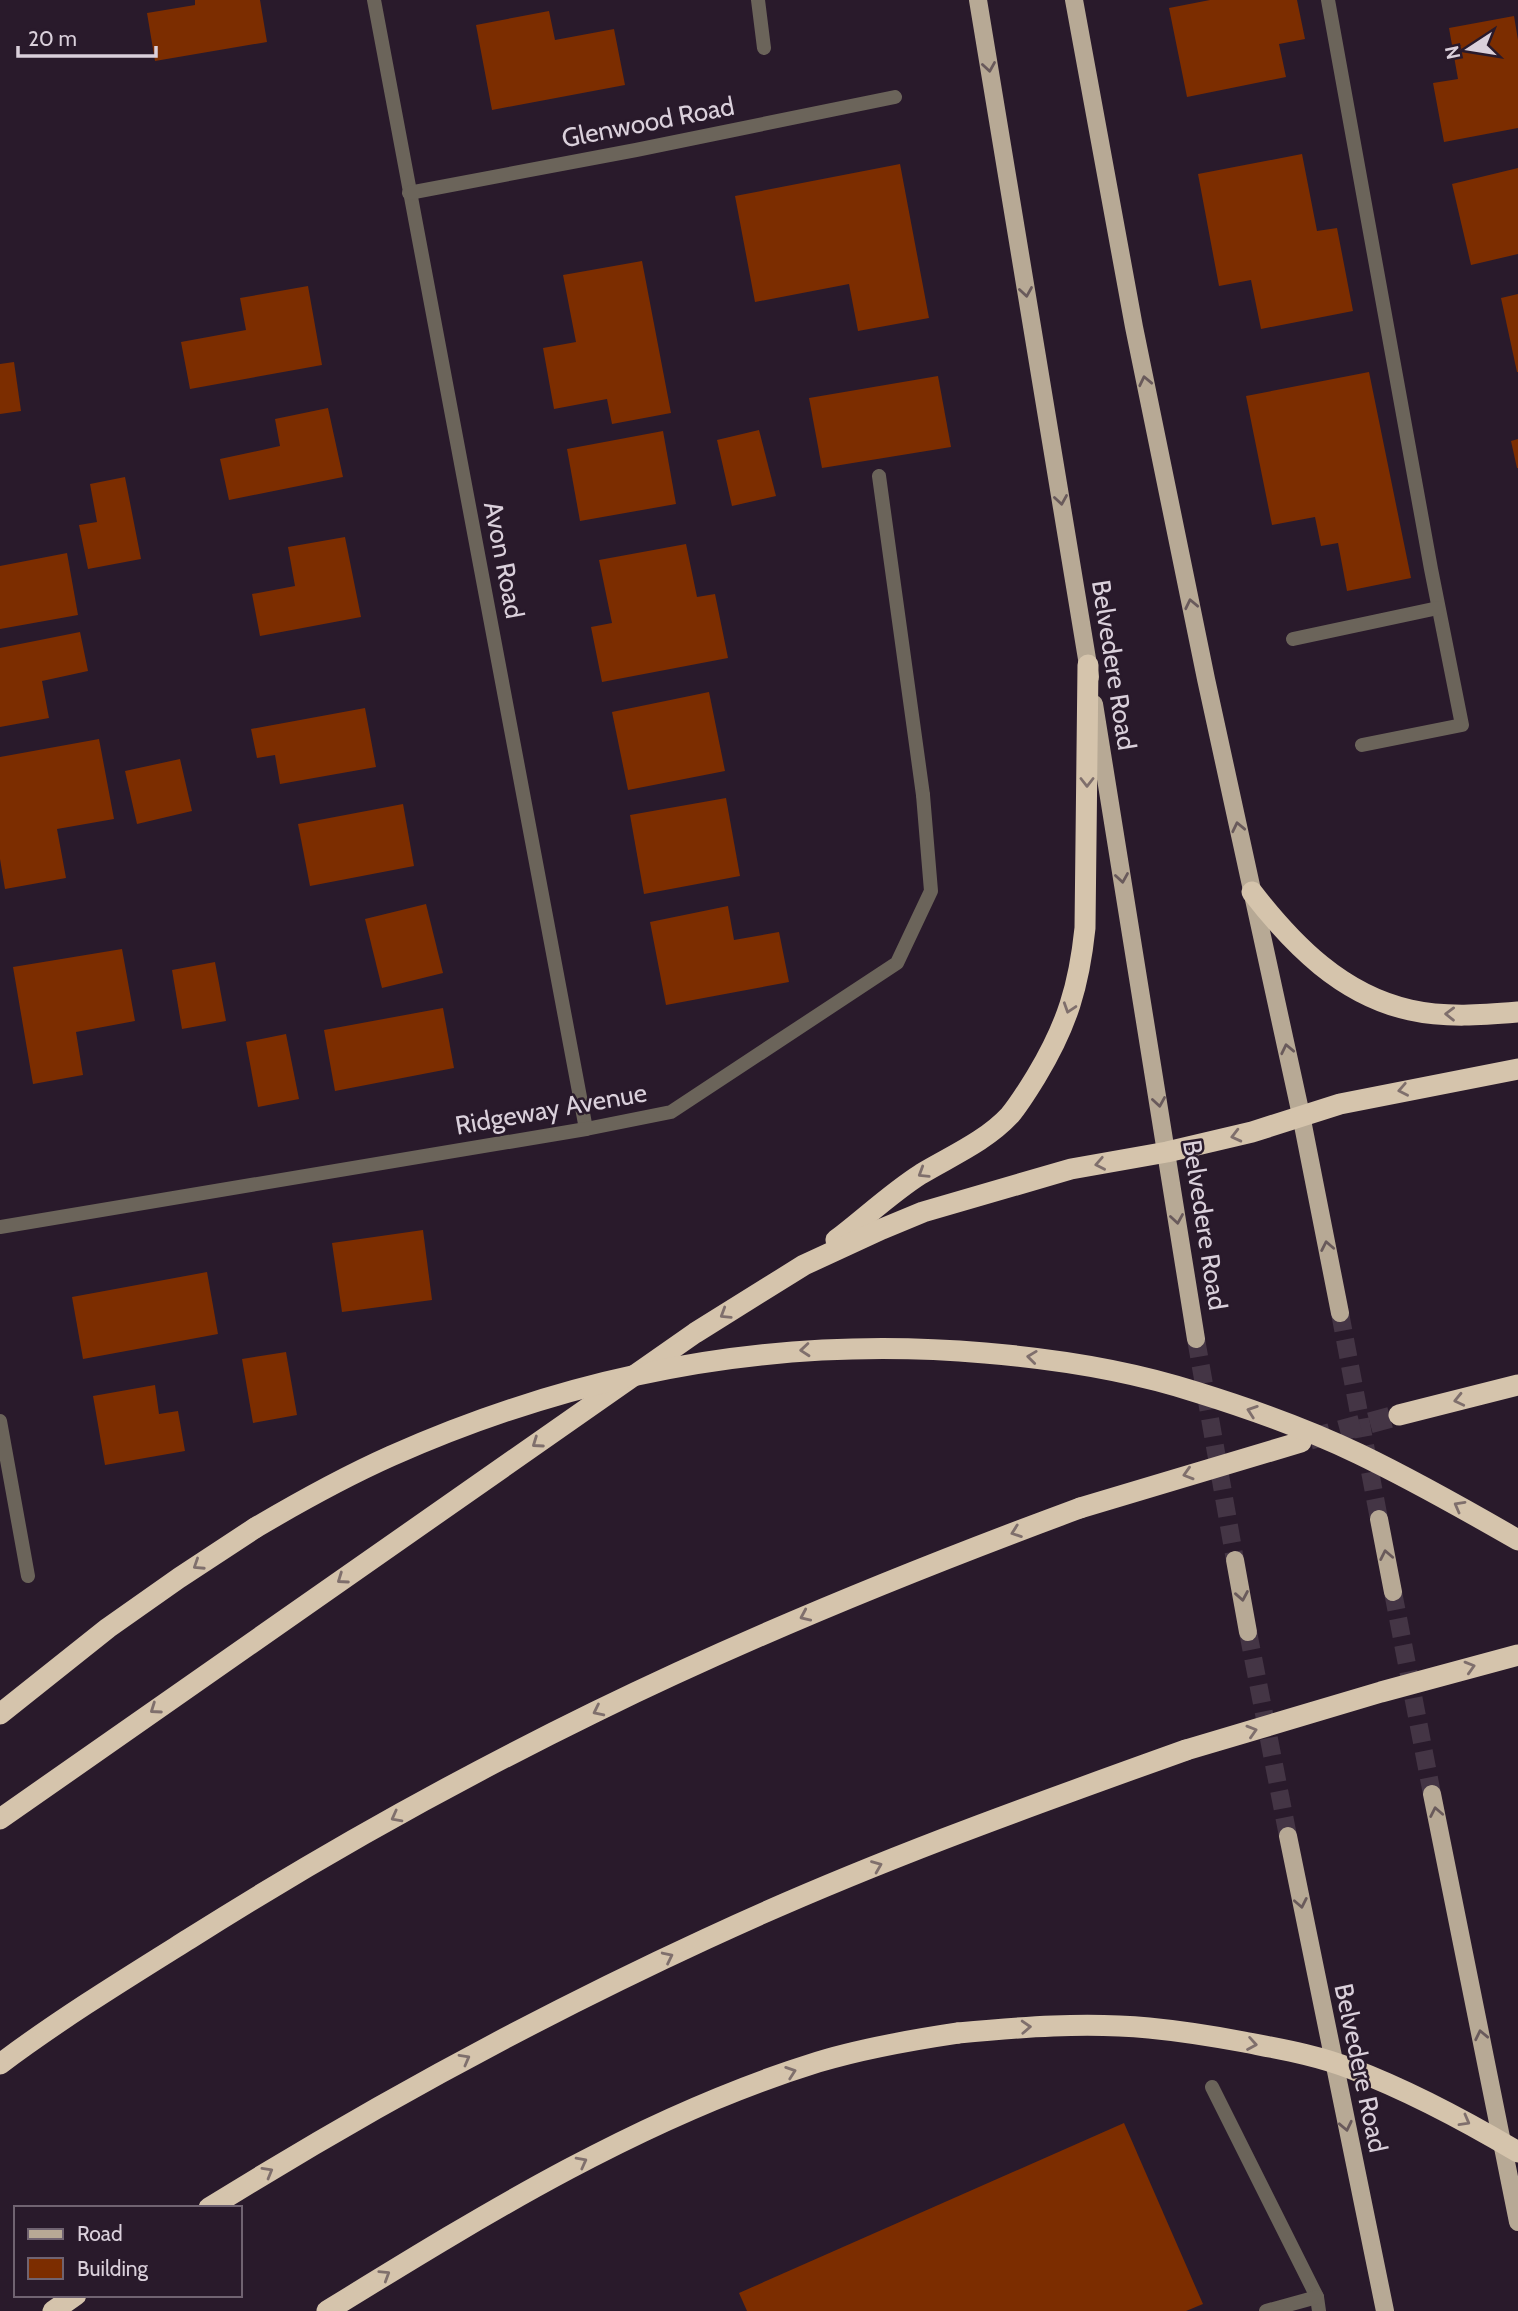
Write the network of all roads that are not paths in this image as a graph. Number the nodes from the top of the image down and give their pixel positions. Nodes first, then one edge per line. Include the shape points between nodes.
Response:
1 (374, 0) edge
2 (758, 0) edge
3 (978, 0) edge
4 (1074, 0) edge
5 (1328, 0) edge
6 (764, 48) dead end
7 (895, 97) dead end
8 (409, 193) junction
9 (879, 476) dead end
10 (1438, 608) junction
11 (1293, 639) dead end
12 (1088, 665) junction
13 (1362, 745) dead end
14 (1252, 892) junction
15 (1518, 1012) edge
16 (1518, 1069) edge
17 (1301, 1115) junction
18 (586, 1129) junction
19 (1167, 1152) junction
20 (0, 1227) edge
21 (804, 1265) junction
22 (1340, 1313) tunnel mouth
23 (1196, 1339) tunnel mouth
24 (1518, 1385) edge
25 (1399, 1415) tunnel mouth
26 (0, 1421) edge
27 (1301, 1441) tunnel mouth
28 (1379, 1518) tunnel mouth
29 (1518, 1540) edge
30 (1235, 1560) tunnel mouth
31 (28, 1576) dead end
32 (1393, 1592) tunnel mouth
33 (1248, 1632) tunnel mouth
34 (1518, 1656) edge
35 (0, 1714) edge
36 (1432, 1794) tunnel mouth
37 (0, 1819) edge
38 (1287, 1836) tunnel mouth
39 (0, 2064) edge
40 (1212, 2087) dead end
41 (1518, 2152) edge
42 (212, 2206) edge
43 (1518, 2222) edge
44 (73, 2297) edge
45 (1318, 2304) edge
46 (53, 2311) edge
47 (327, 2311) edge
48 (1266, 2311) edge
49 (1385, 2311) edge

1 - 8 street, Avon Road
2 - 6 street
3 -> 12 main road, Belvedere Road
14 -> 4 main road via 1136,341
5 - 10 street
7 - 8 street, Glenwood Road
8 - 18 street, Avon Road
9 - 18 street, Ridgeway Avenue via 923,795 931,891 898,963 670,1112
10 - 11 street
10 - 13 street via 1462,725
12 -> 19 main road, Belvedere Road
12 -> 21 highway via 1085,928 1081,964 1060,1034 1010,1115 918,1176
15 -> 14 highway via 1442,1014 1382,1002 1301,950
17 -> 14 main road
16 -> 17 highway via 1392,1092
17 -> 19 highway
22 -> 17 main road
18 - 20 street, Ridgeway Avenue
19 -> 21 highway via 1071,1169 969,1197 882,1228
19 -> 23 main road, Belvedere Road
21 -> 37 highway via 695,1333
24 -> 25 highway
26 - 31 street
27 -> 39 highway, bridge via 1080,1508 946,1558 593,1712 365,1833 246,1903
32 -> 28 main road
29 -> 35 highway, bridge via 1357,1453 1194,1391 1115,1371 1035,1357 890,1348 742,1356 599,1382 452,1430 389,1457 317,1492 178,1578
30 -> 33 main road
42 -> 34 highway, bridge via 479,2051 708,1938 943,1839 1186,1750
43 -> 36 main road
38 -> 49 main road, Belvedere Road
40 - 45 street
47 -> 41 highway, bridge via 514,2198 675,2116 818,2062 958,2033 1036,2026 1149,2028 1289,2050 1412,2094
44 - 46 highway
45 - 48 street

